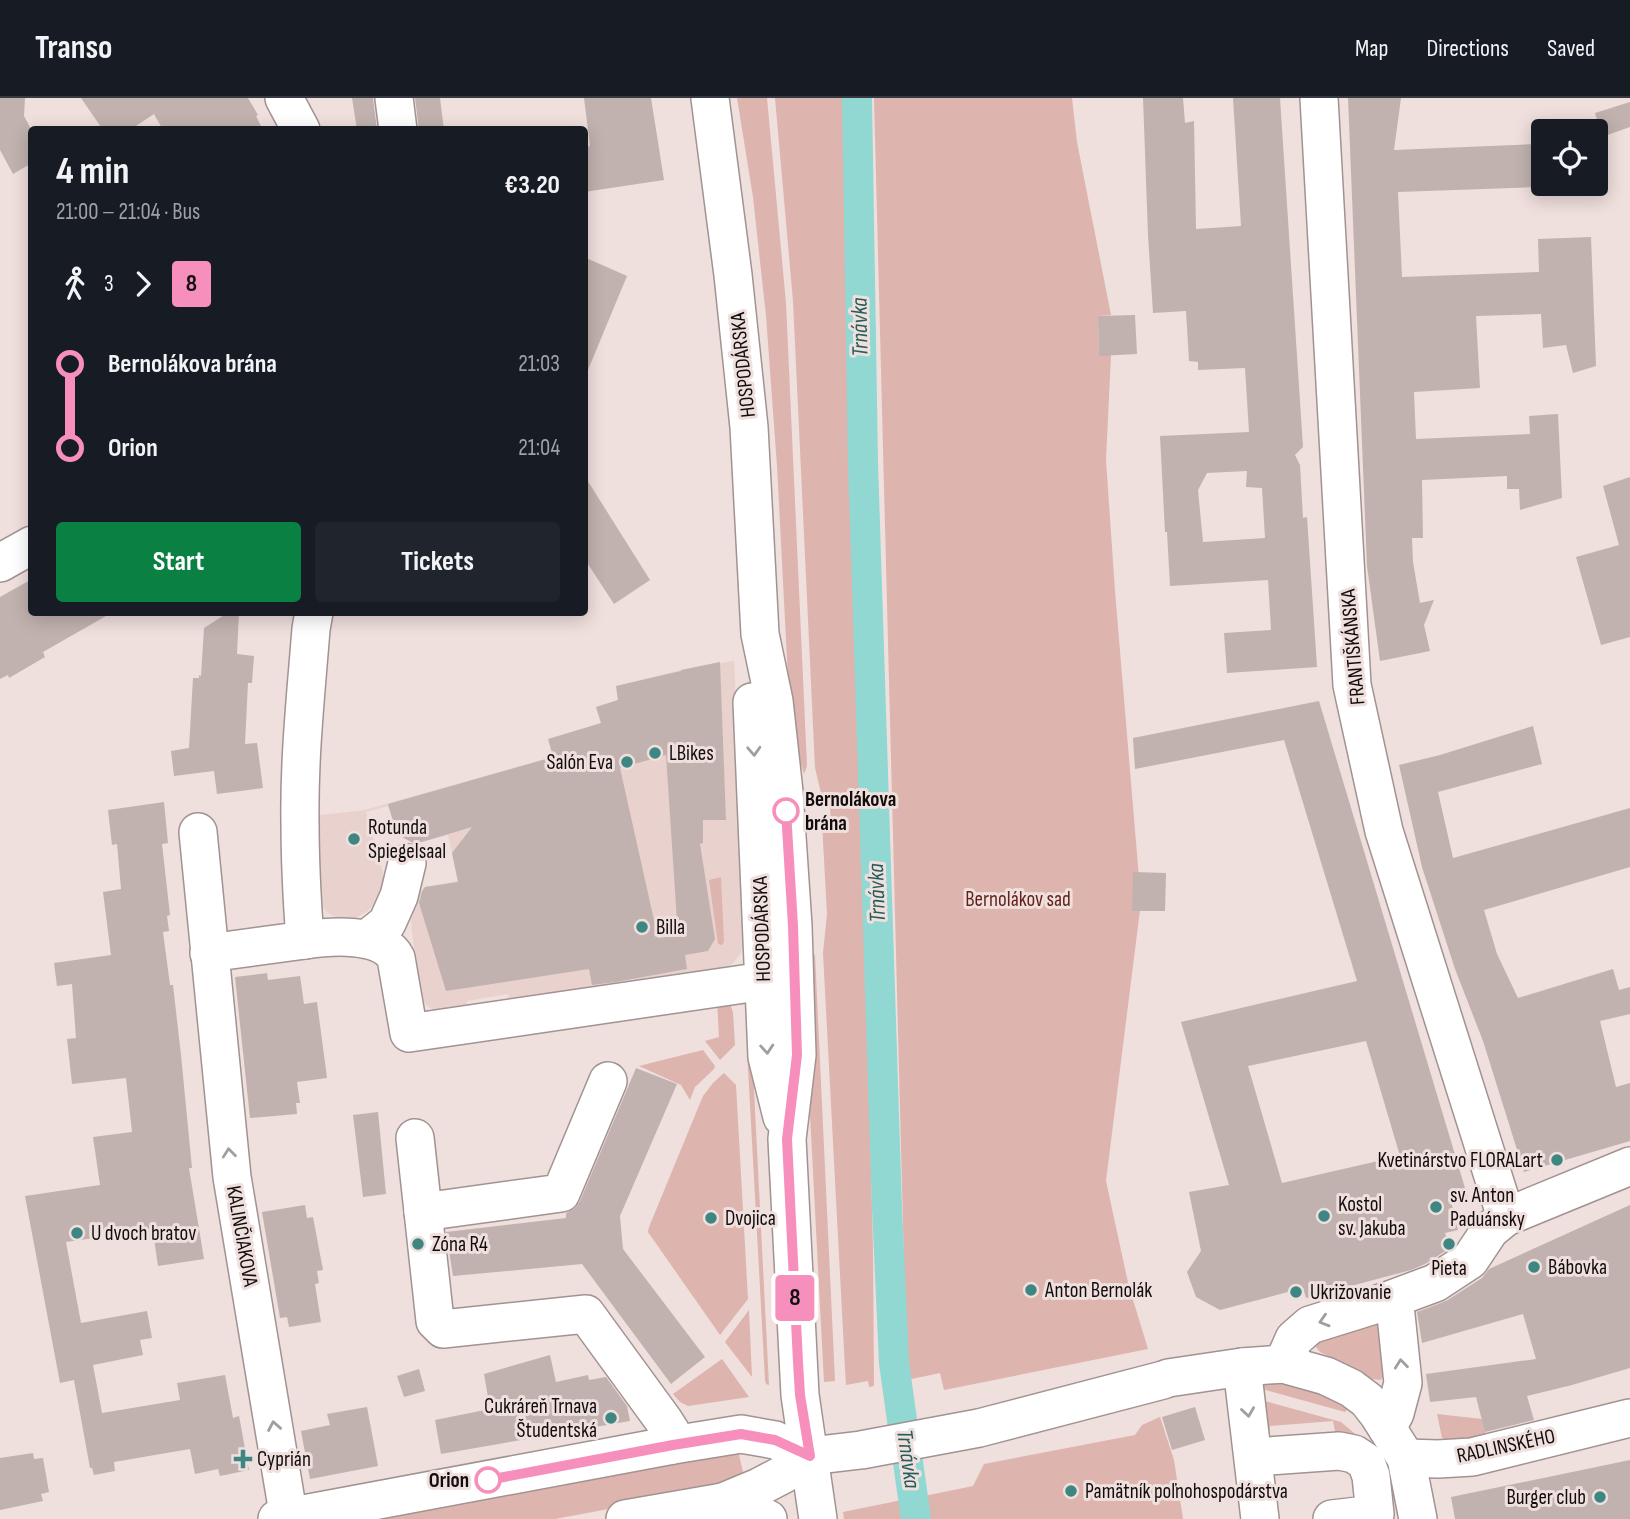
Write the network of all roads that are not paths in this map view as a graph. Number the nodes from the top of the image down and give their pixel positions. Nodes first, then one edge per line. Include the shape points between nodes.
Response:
1 (284, 98) edge
2 (394, 98) edge
3 (710, 98) edge
4 (1320, 98) edge
5 (300, 126) edge
6 (398, 126) edge
7 (28, 547) edge
8 (0, 563) edge
9 (313, 616) edge
10 (760, 634) junction
11 (198, 832) dead end
12 (407, 863) dead end
13 (366, 939) junction
14 (305, 940) junction
15 (209, 953) junction
16 (764, 981) junction
17 (608, 1081) dead end
18 (415, 1138) dead end
19 (787, 1139) junction
20 (1630, 1166) edge
21 (423, 1212) junction
22 (1506, 1217) junction
23 (1384, 1302) junction
24 (1283, 1364) junction
25 (1242, 1367) junction
26 (1630, 1418) edge
27 (1397, 1443) junction
28 (673, 1445) junction
29 (810, 1456) junction
30 (1254, 1457) junction
31 (723, 1502) junction
32 (1375, 1514) junction
33 (1418, 1514) edge
34 (285, 1518) edge
35 (625, 1519) edge
36 (768, 1519) edge
37 (818, 1519) edge
38 (1260, 1519) edge
39 (1332, 1519) edge

1 - 5 street
2 - 6 street
3 - 10 street, HOSPODÁRSKA via 749,427
4 - 22 street, FRANTIŠKÁNSKA via 1352,685 1384,831
7 - 8 street
9 - 14 street via 299,820
10 -> 16 street, HOSPODÁRSKA via 752,703
10 - 19 street, HOSPODÁRSKA via 785,792 793,926 797,1055
11 - 15 street, KALINČIAKOVA
12 - 13 street via 387,923
13 - 14 street
13 - 16 street via 392,950 396,958 409,1033
14 - 15 street
34 -> 15 street, KALINČIAKOVA via 232,1177
16 -> 19 street, HOSPODÁRSKA via 767,1057
17 - 21 street via 561,1193
18 - 21 street
19 - 29 street, HOSPODÁRSKA via 800,1395
20 - 22 street
21 - 28 street via 435,1321 443,1329 586,1314 664,1421
22 - 23 street via 1490,1230 1470,1260 1435,1283
23 -> 24 street via 1310,1325 1294,1339
27 -> 23 street via 1395,1413 1403,1383 1396,1315
24 - 25 street
24 - 27 street via 1352,1388 1367,1400
25 - 29 street via 1166,1379 935,1436
25 -> 30 street
26 - 27 street, RADLINSKÉHO via 1472,1457 1438,1460
27 - 33 street
28 - 29 street via 741,1434 775,1440
28 - 34 street
29 - 31 street via 784,1474
29 - 37 street, HOSPODÁRSKA
30 - 32 street via 1354,1454 1366,1462 1371,1476
30 - 38 street
31 - 35 street
31 - 36 street
32 - 33 street
32 - 39 street

